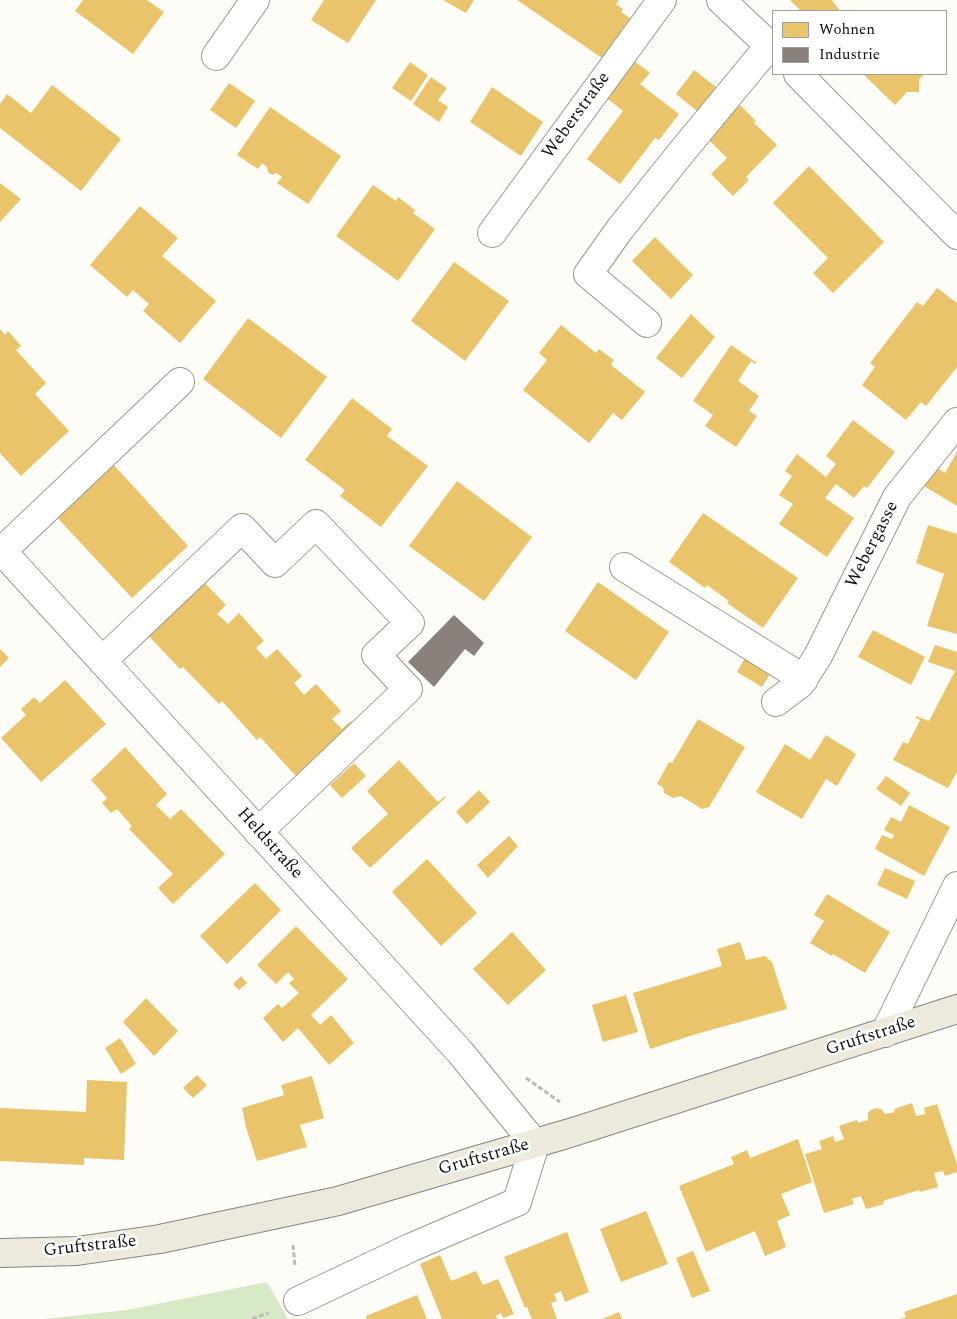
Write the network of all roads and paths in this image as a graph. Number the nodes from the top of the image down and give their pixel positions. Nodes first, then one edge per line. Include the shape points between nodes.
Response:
1 (255, 0) edge
2 (662, 0) edge
3 (721, 0) edge
4 (771, 47) edge
5 (216, 56) dead end
6 (799, 75) edge
7 (492, 233) dead end
8 (957, 235) edge
9 (647, 323) dead end
10 (180, 382) dead end
11 (957, 422) edge
12 (1, 550) edge
13 (624, 567) dead end
14 (102, 661) junction
15 (804, 679) junction
16 (776, 702) dead end
17 (258, 832) junction
18 (957, 886) edge
19 (957, 1009) edge
20 (885, 1033) junction
21 (535, 1144) junction
22 (0, 1253) edge
23 (298, 1300) dead end

1 - 5 street
2 - 7 street, Weberstraße
3 - 4 street
4 - 9 street via 668,169 588,274
6 - 8 street
10 - 12 street
11 - 15 street, Webergasse via 897,497
12 - 14 street, Heldstraße
13 - 15 street
14 - 17 street, Heldstraße
14 - 17 street via 242,528 275,563 316,524 410,623 376,655 408,689
15 - 16 street, Webergasse
17 - 21 street, Heldstraße via 460,1052
18 - 20 street
19 - 20 main road, Gruftstraße
20 - 21 main road, Gruftstraße
21 - 22 main road, Gruftstraße via 338,1201 160,1239 77,1251
21 - 23 street via 517,1202

